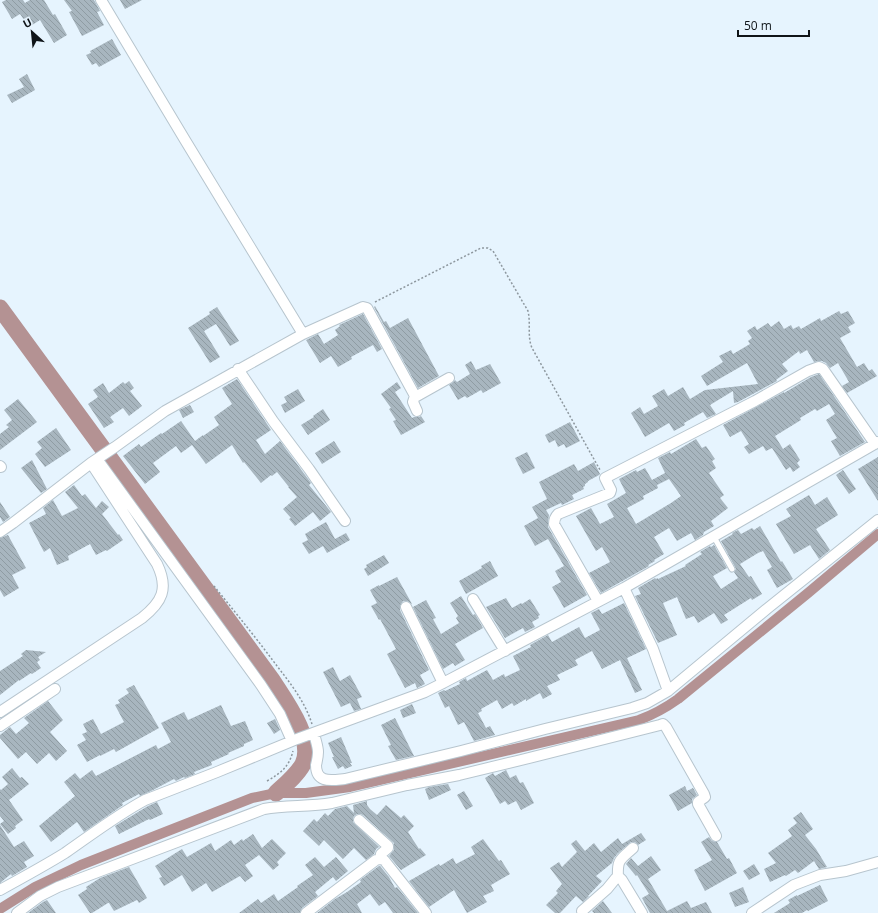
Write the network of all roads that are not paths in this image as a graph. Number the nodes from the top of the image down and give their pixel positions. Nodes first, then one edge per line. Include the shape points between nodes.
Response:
1 (101, 0) edge
2 (303, 334) junction
3 (238, 369) junction
4 (449, 378) dead end
5 (415, 396) junction
6 (416, 411) dead end
7 (876, 443) edge
8 (97, 459) junction
9 (878, 520) edge
10 (345, 521) dead end
11 (0, 532) edge
12 (714, 537) junction
13 (732, 569) dead end
14 (624, 588) junction
15 (473, 600) dead end
16 (598, 601) junction
17 (406, 607) dead end
18 (505, 651) junction
19 (443, 683) junction
20 (55, 689) dead end
21 (668, 691) junction
22 (0, 712) edge
23 (0, 726) edge
24 (311, 734) junction
25 (295, 740) junction
26 (359, 820) dead end
27 (716, 836) dead end
28 (633, 848) dead end
29 (380, 859) junction
30 (878, 862) edge
31 (618, 878) junction
32 (0, 890) edge
33 (582, 911) dead end
34 (17, 913) edge
35 (306, 913) edge
36 (426, 913) edge
37 (642, 913) edge
38 (752, 913) edge

1 - 2 street
2 - 3 street
2 - 5 street via 363,307 367,308
3 - 8 street via 165,411
3 - 10 street
4 - 5 street
5 - 6 street via 413,402
7 - 12 street
7 - 16 street via 819,366 605,478 610,493 558,514 554,520
8 - 11 street
8 - 22 street via 161,572 162,595 152,610 142,618
8 - 25 street via 261,685
9 - 21 street
12 - 13 lane
12 - 14 street
14 - 16 street
14 - 21 street via 653,649
15 - 18 street
16 - 18 street
17 - 19 street
18 - 19 street
19 - 24 street
20 - 23 street
21 - 24 street via 632,708 329,781 320,776 316,767 318,754
24 - 25 street
25 - 32 street via 137,805 47,864
26 - 29 street via 388,846
27 - 34 street via 698,804 705,797 704,794 663,724 459,775 332,803 264,809 58,887 40,896
28 - 31 street via 618,863
29 - 35 street
29 - 36 street via 384,860
30 - 38 street via 820,875 794,885
31 - 33 street
31 - 37 street via 622,880

